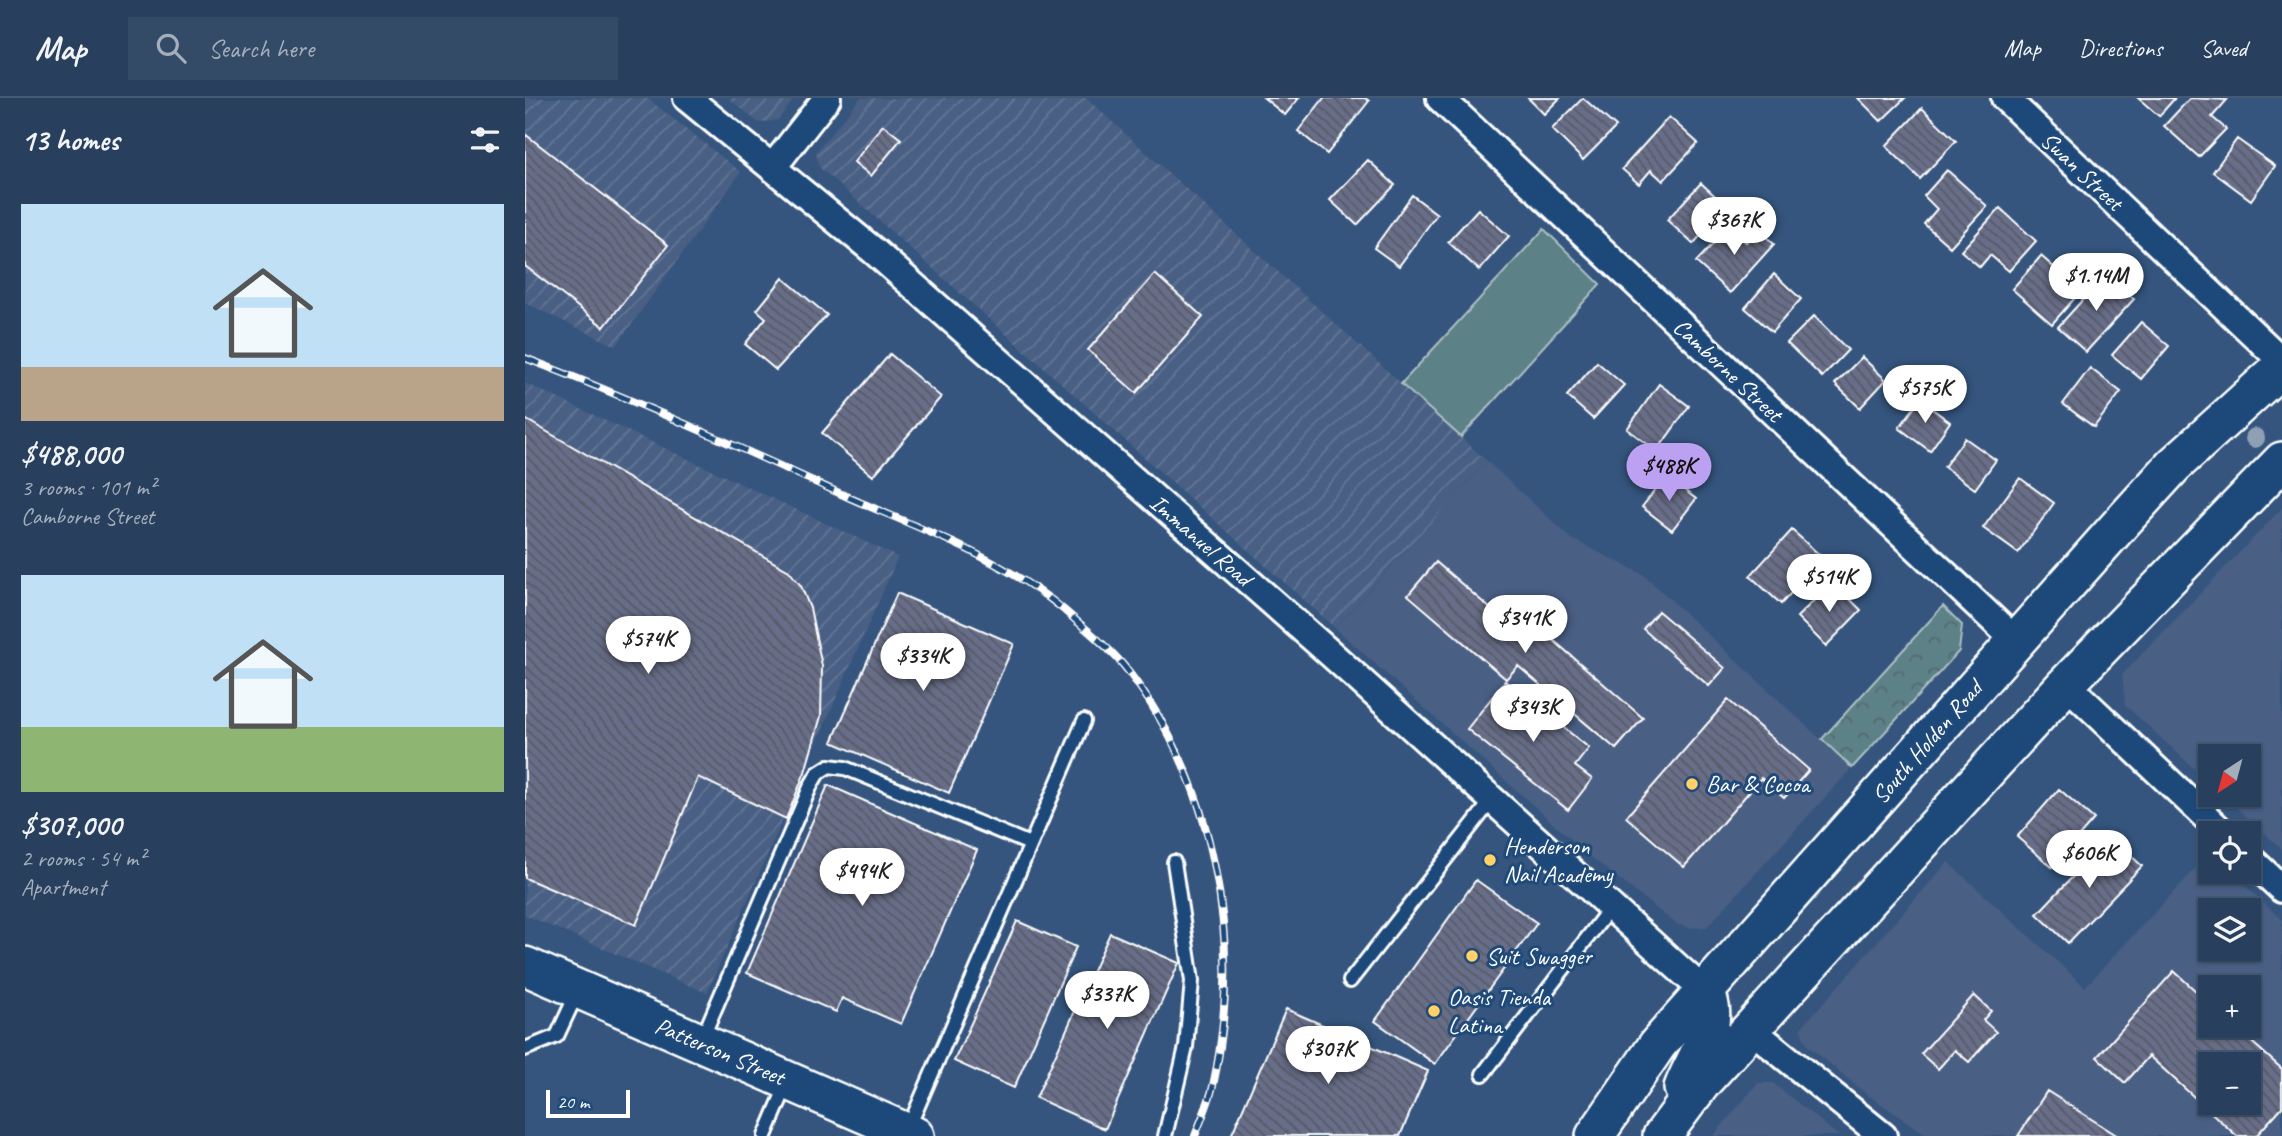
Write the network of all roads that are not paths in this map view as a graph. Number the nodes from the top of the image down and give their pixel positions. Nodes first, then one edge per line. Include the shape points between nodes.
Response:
1 (687, 98) edge
2 (827, 98) edge
3 (1440, 98) edge
4 (2004, 98) edge
5 (773, 167) junction
6 (2282, 361) edge
7 (2282, 367) edge
8 (2282, 461) edge
9 (2016, 641) junction
10 (2066, 684) junction
11 (1084, 721) dead end
12 (1492, 800) junction
13 (2210, 821) edge
14 (1030, 844) junction
15 (1174, 862) dead end
16 (2261, 869) edge
17 (2282, 888) edge
18 (1611, 907) junction
19 (525, 966) edge
20 (1350, 981) dead end
21 (578, 989) junction
22 (1705, 992) junction
23 (1752, 1030) junction
24 (701, 1043) junction
25 (525, 1049) edge
26 (1483, 1074) dead end
27 (789, 1081) junction
28 (1667, 1127) edge
29 (911, 1134) edge
30 (765, 1136) edge
31 (1165, 1136) edge
32 (1595, 1136) edge
33 (1883, 1136) edge

1 - 5 street, Immanuel Road
2 - 5 street
3 - 9 street, Camborne Street
4 - 6 street, Swan Street
5 - 12 street, Immanuel Road
7 - 9 main road, South Holden Road via 2174,465
8 - 10 main road
9 - 22 main road, South Holden Road
10 - 13 street
10 - 23 main road
11 - 14 lane
12 - 18 street, Immanuel Road
12 - 20 lane
14 - 24 lane via 845,768 829,766 811,785
14 - 29 lane
15 - 31 lane via 1192,981 1185,1047
16 - 17 street
18 - 22 street, Immanuel Road
18 - 26 lane
19 - 21 main road, Patterson Street
21 - 24 main road, Patterson Street
21 - 25 lane via 557,1036
22 - 28 main road via 1712,1005 1711,1020
22 - 32 main road, South Holden Road via 1651,1053
23 - 28 main road
23 - 33 street
24 - 27 main road, Patterson Street
27 - 29 main road, Patterson Street
27 - 30 lane

